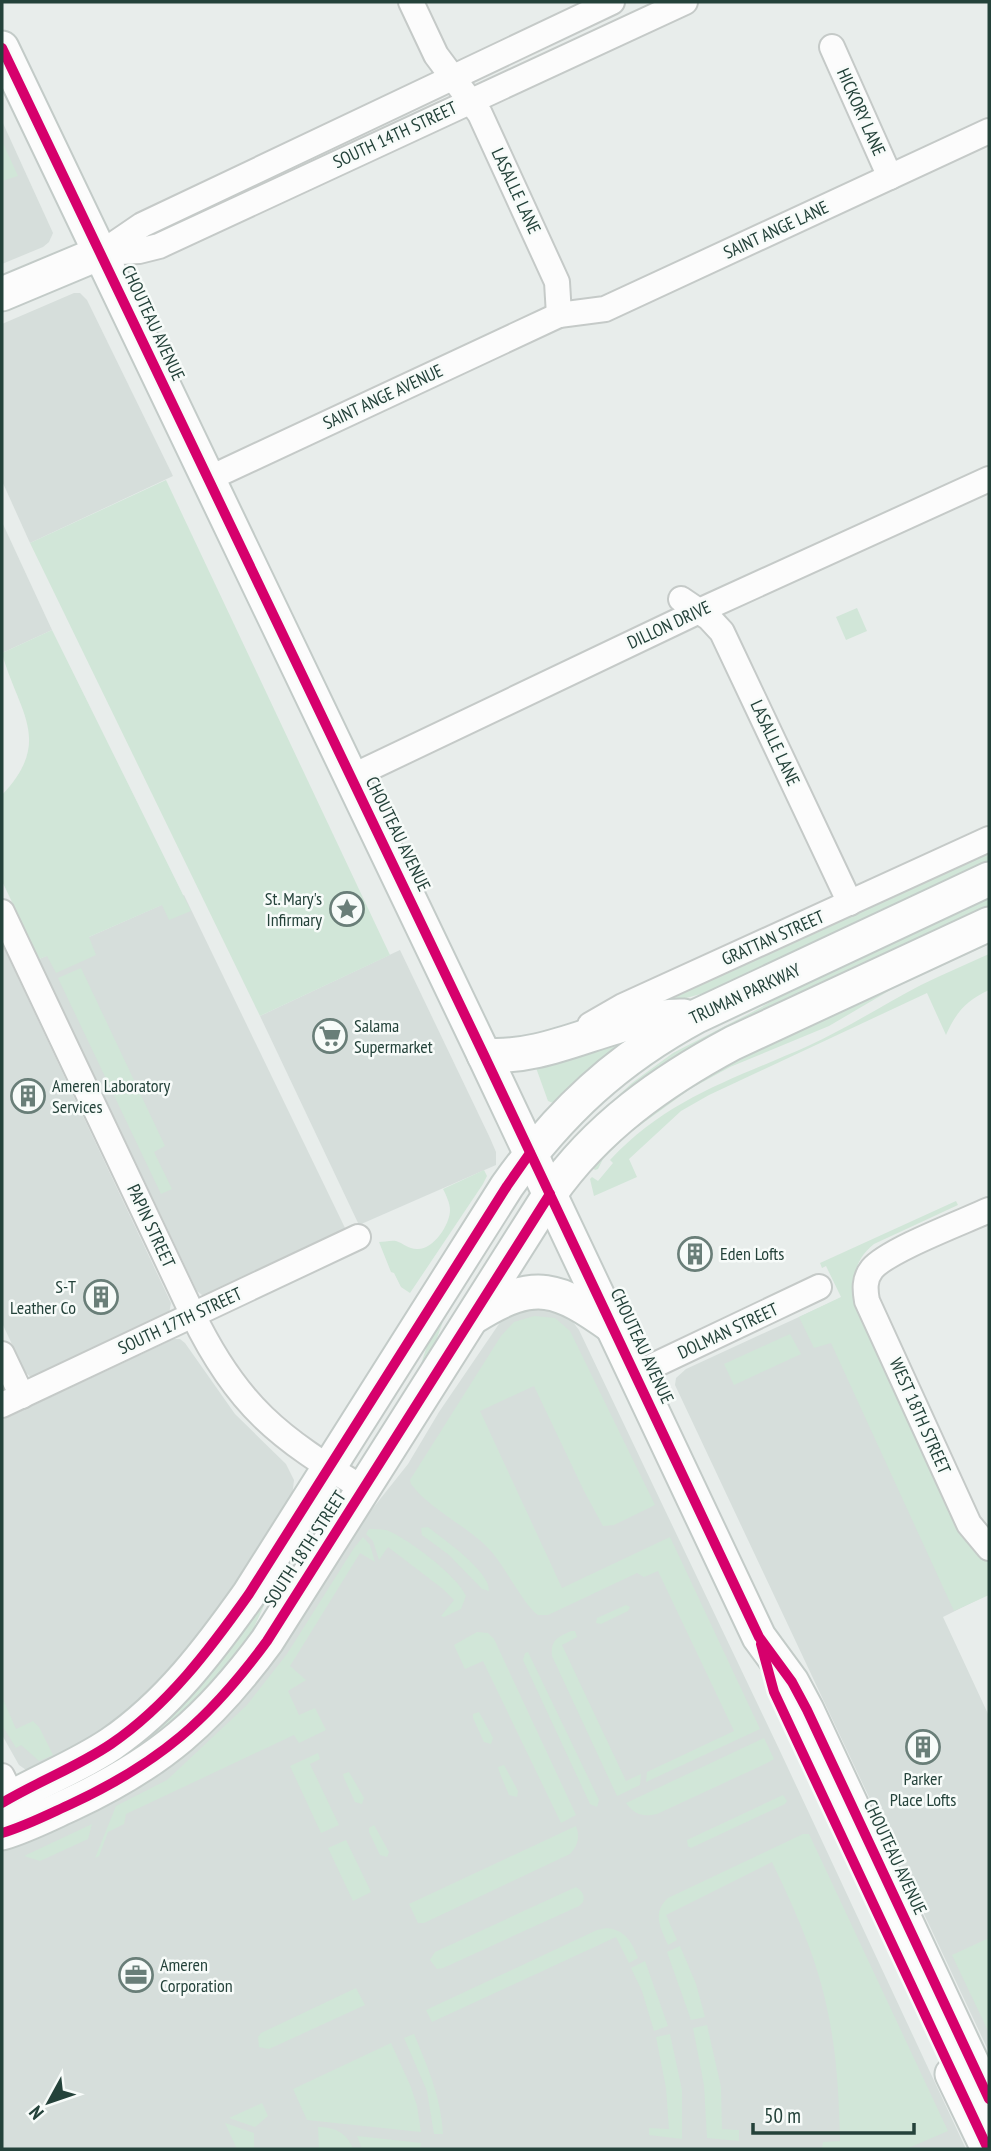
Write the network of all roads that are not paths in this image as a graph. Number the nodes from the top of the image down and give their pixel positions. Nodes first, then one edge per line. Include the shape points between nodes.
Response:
1 (411, 2) edge
2 (612, 2) edge
3 (685, 2) edge
4 (832, 47) dead end
5 (2, 48) edge
6 (451, 76) junction
7 (469, 100) junction
8 (989, 131) edge
9 (890, 177) junction
10 (100, 253) junction
11 (2, 294) edge
12 (559, 315) junction
13 (208, 479) junction
14 (989, 479) edge
15 (689, 606) junction
16 (351, 777) junction
17 (989, 839) edge
18 (989, 879) edge
19 (850, 903) junction
20 (2, 912) edge
21 (989, 924) edge
22 (697, 1016) junction
23 (560, 1044) junction
24 (484, 1055) junction
25 (530, 1153) junction
26 (550, 1194) junction
27 (989, 1210) edge
28 (358, 1237) dead end
29 (819, 1287) dead end
30 (193, 1315) junction
31 (473, 1317) junction
32 (614, 1329) junction
33 (2, 1354) edge
34 (636, 1374) junction
35 (12, 1401) edge
36 (328, 1468) junction
37 (364, 1489) junction
38 (989, 1548) edge
39 (759, 1637) junction
40 (9, 1806) edge
41 (989, 2099) edge
42 (988, 2149) edge

1 - 6 street, LASALLE LANE
2 - 6 street, SOUTH 14TH STREET
3 - 7 street, SOUTH 14TH STREET
4 - 9 street, HICKORY LANE
5 - 10 main road, CHOUTEAU AVENUE
6 - 7 street, LASALLE LANE
6 - 10 street, SOUTH 14TH STREET via 142,225
7 - 10 street, SOUTH 14TH STREET via 159,246
7 - 12 street, LASALLE LANE via 480,114 557,282
8 - 9 street, SAINT ANGE LANE
9 - 12 street, SAINT ANGE LANE via 605,309
10 - 11 main road, SOUTH 14TH STREET
10 - 13 main road, CHOUTEAU AVENUE
12 - 13 street, SAINT ANGE AVENUE
13 - 16 main road, CHOUTEAU AVENUE
14 - 15 street, DILLON DRIVE
15 - 16 street, DILLON DRIVE
15 - 19 street, LASALLE LANE via 722,632
16 - 24 main road, CHOUTEAU AVENUE
17 - 19 street, GRATTAN STREET
18 - 22 main road, TRUMAN PARKWAY
19 - 23 street, GRATTAN STREET via 623,1006
20 - 30 street, PAPIN STREET
21 - 26 main road via 694,1064 604,1131
22 - 23 main road via 656,1017
22 - 25 main road, TRUMAN PARKWAY via 633,1054 602,1079
23 - 24 main road via 506,1056
24 - 25 main road, CHOUTEAU AVENUE
25 - 26 main road, CHOUTEAU AVENUE
25 - 36 main road, SOUTH 18TH STREET
26 - 31 main road, SOUTH 18TH STREET
26 - 32 main road, CHOUTEAU AVENUE
27 - 38 street, WEST 18TH STREET via 891,1255 872,1269 865,1285 867,1301 969,1524
28 - 30 street, SOUTH 17TH STREET
29 - 34 street, DOLMAN STREET
30 - 35 street, SOUTH 17TH STREET
30 - 36 street, PAPIN STREET via 244,1399
31 - 32 main road via 520,1293 543,1291 569,1299
31 - 37 main road, SOUTH 18TH STREET
32 - 34 main road, CHOUTEAU AVENUE
33 - 35 street
34 - 39 main road, CHOUTEAU AVENUE
36 - 37 street, PAPIN STREET
36 - 40 main road, SOUTH 18TH STREET via 249,1594 176,1686 112,1744
37 - 40 main road, SOUTH 18TH STREET via 267,1642 197,1723 149,1762 90,1795
39 - 41 main road, CHOUTEAU AVENUE via 807,1710
39 - 42 main road, CHOUTEAU AVENUE via 774,1692

